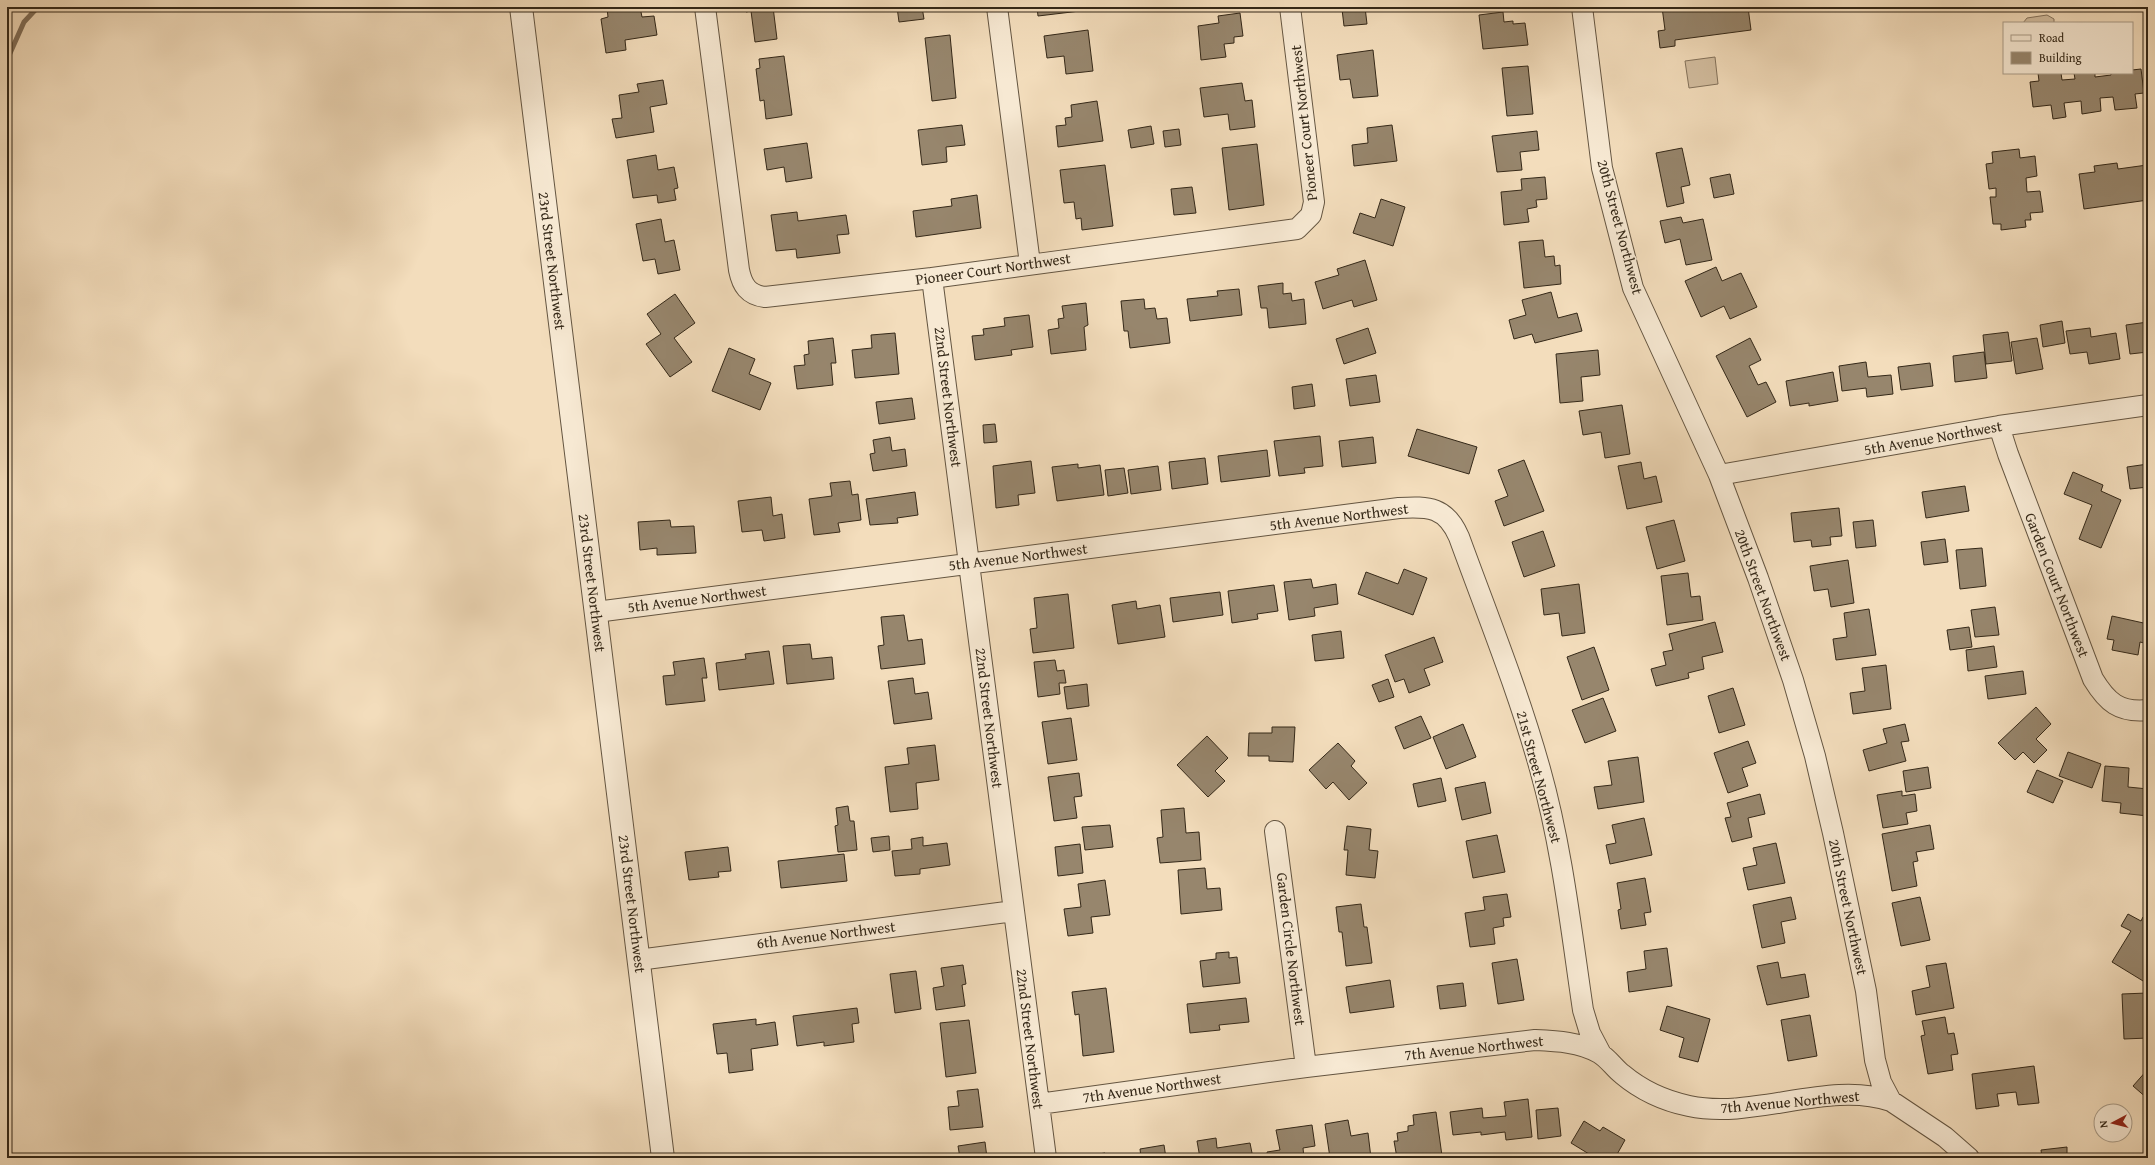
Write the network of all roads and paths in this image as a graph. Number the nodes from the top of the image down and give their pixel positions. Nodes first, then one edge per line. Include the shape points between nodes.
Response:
1 (521, 7) edge
2 (705, 7) edge
3 (997, 7) edge
4 (1290, 7) edge
5 (1582, 7) edge
6 (1030, 264) junction
7 (932, 278) junction
8 (2148, 405) edge
9 (1999, 426) junction
10 (1719, 475) junction
11 (1440, 511) joint
12 (969, 564) junction
13 (596, 612) junction
14 (2148, 710) edge
15 (1275, 831) dead end
16 (1014, 911) junction
17 (638, 960) junction
18 (1601, 1054) junction
19 (1306, 1067) junction
20 (1891, 1101) junction
21 (1039, 1104) junction
22 (663, 1158) edge
23 (1046, 1158) edge
24 (1968, 1158) edge

1 - 13 street, 23rd Street Northwest
2 - 7 street, Pioneer Court Northwest via 739,270 747,290 760,296 772,296
3 - 6 street
4 - 6 street, Pioneer Court Northwest via 1314,202 1311,215 1303,226 1284,233
5 - 10 street, 20th Street Northwest via 1602,168 1633,288
6 - 7 street, Pioneer Court Northwest
7 - 12 street, 22nd Street Northwest
8 - 9 street, 5th Avenue Northwest
9 - 10 street, 5th Avenue Northwest
9 - 14 street, Garden Court Northwest via 2093,679 2102,695 2113,704 2126,710
10 - 20 street, 20th Street Northwest via 1788,666 1816,756 1866,991 1875,1060 1881,1082
11 - 12 street, 5th Avenue Northwest via 1428,508 1399,508
11 - 18 street, 21st Street Northwest via 1454,525 1459,537 1523,714 1540,769 1556,836 1583,1010 1590,1033
12 - 13 street, 5th Avenue Northwest
12 - 16 street, 22nd Street Northwest
13 - 17 street, 23rd Street Northwest
15 - 19 street, Garden Circle Northwest
16 - 17 street, 6th Avenue Northwest
16 - 21 street, 22nd Street Northwest
17 - 22 street, 23rd Street Northwest
18 - 19 street, 7th Avenue Northwest via 1573,1044 1535,1040
18 - 20 street, 7th Avenue Northwest via 1629,1080 1649,1092 1690,1106 1723,1109 1838,1096 1867,1096
19 - 21 street, 7th Avenue Northwest
20 - 24 street, 20th Street Northwest via 1945,1137
21 - 23 street, 22nd Street Northwest

